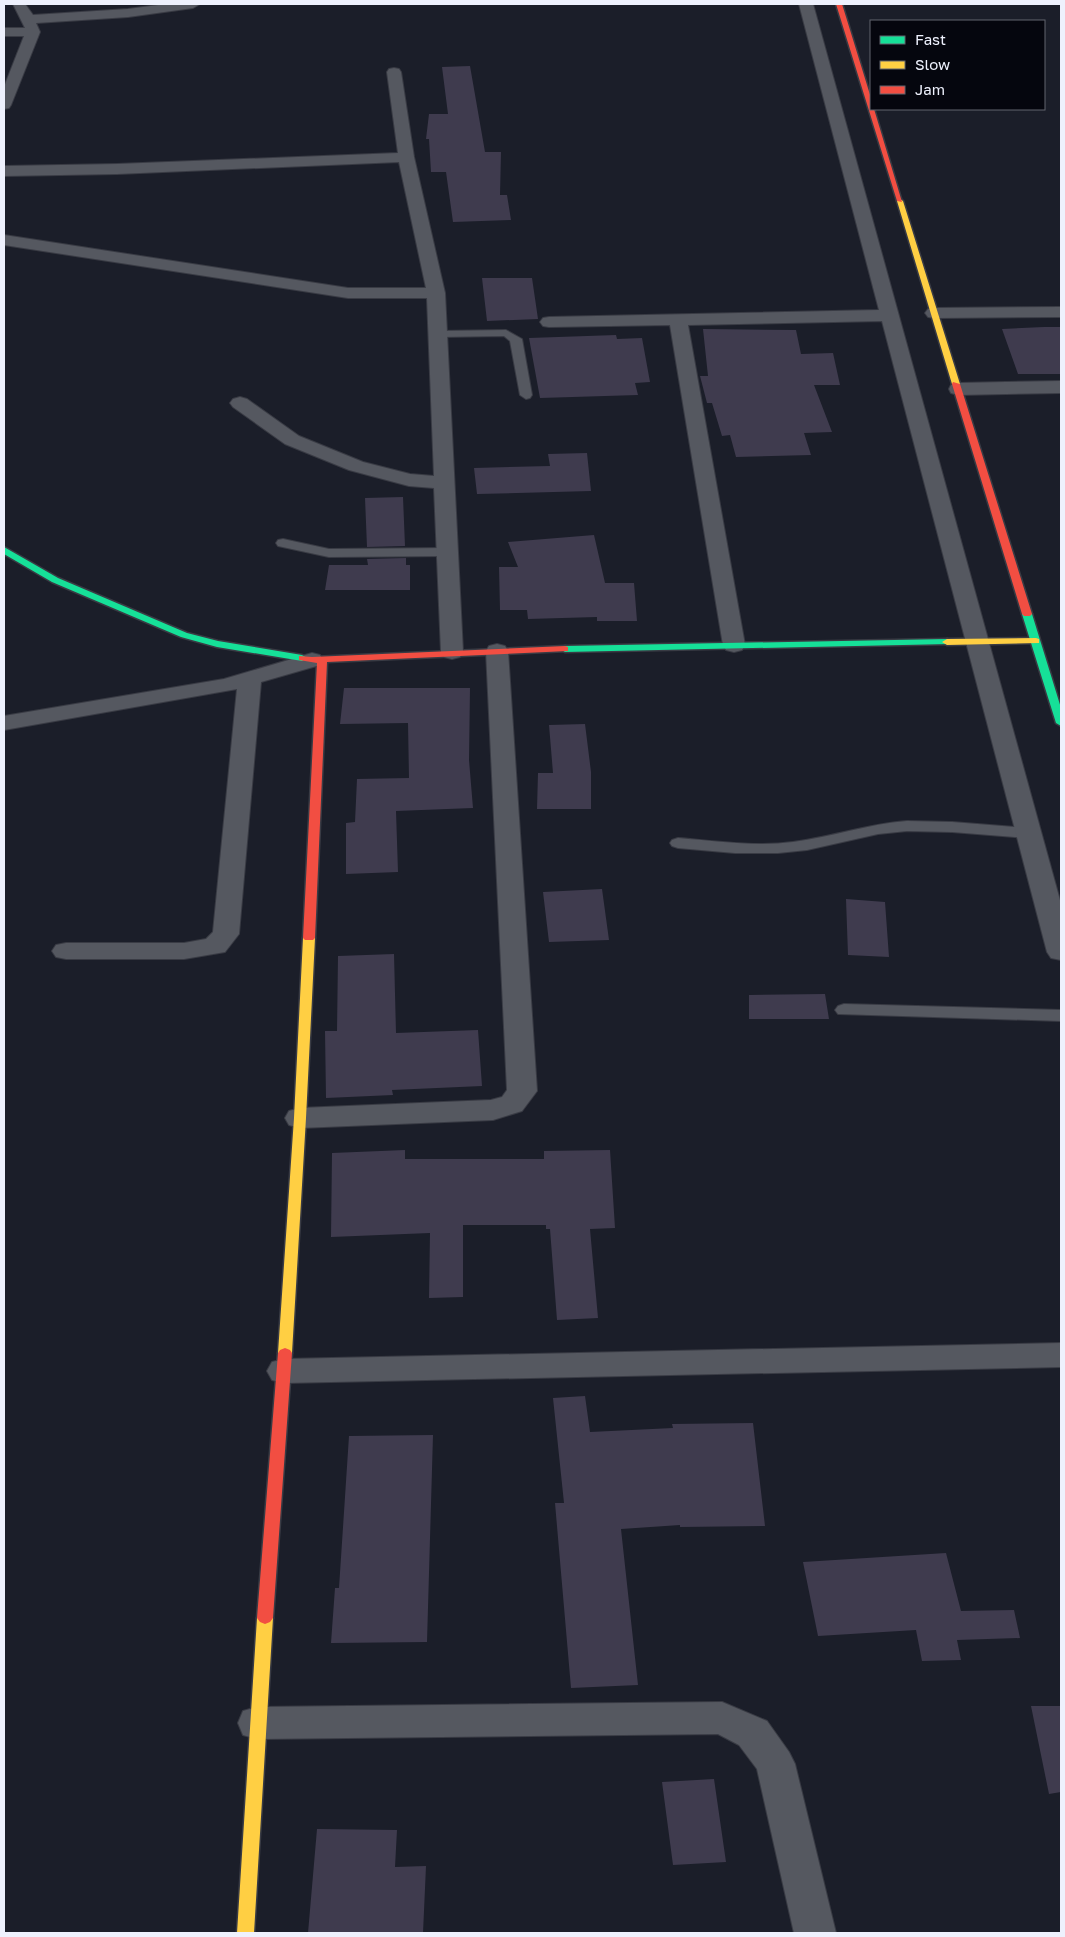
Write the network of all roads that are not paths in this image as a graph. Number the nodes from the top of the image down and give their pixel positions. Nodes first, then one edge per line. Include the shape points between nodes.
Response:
1 (18, 4) edge
2 (193, 4) edge
3 (806, 4) edge
4 (839, 4) edge
5 (31, 26) junction
6 (4, 32) edge
7 (394, 72) dead end
8 (4, 105) edge
9 (870, 105) edge
10 (872, 110) edge
11 (406, 157) junction
12 (4, 172) edge
13 (4, 240) edge
14 (436, 293) junction
15 (1061, 312) edge
16 (934, 313) junction
17 (889, 315) junction
18 (678, 319) junction
19 (549, 322) dead end
20 (438, 334) junction
21 (1061, 387) edge
22 (958, 389) junction
23 (526, 395) dead end
24 (240, 403) dead end
25 (445, 483) junction
26 (284, 543) dead end
27 (4, 550) edge
28 (448, 552) junction
29 (976, 641) junction
30 (1036, 641) junction
31 (734, 645) junction
32 (497, 651) junction
33 (452, 652) junction
34 (317, 659) junction
35 (250, 677) junction
36 (4, 723) edge
37 (1061, 723) edge
38 (1029, 833) junction
39 (678, 843) dead end
40 (66, 951) dead end
41 (1061, 952) edge
42 (844, 1010) dead end
43 (1061, 1016) edge
44 (300, 1118) junction
45 (1061, 1355) edge
46 (284, 1371) junction
47 (257, 1724) junction
48 (245, 1933) edge
49 (815, 1933) edge

1 - 5 street
2 - 5 street
3 - 17 street
4 - 9 street
5 - 6 street
5 - 8 street
7 - 11 street
10 - 16 street
11 - 12 street
11 - 14 street
13 - 14 street via 348,293
14 - 20 street
15 - 16 street
16 - 22 street
17 - 18 street
17 - 29 street
18 - 19 street
18 - 31 street
20 - 23 lane via 506,332 512,335 516,339
20 - 25 street
21 - 22 street
22 - 30 street
24 - 25 street via 292,440 356,466 409,480
25 - 28 street
26 - 28 lane via 329,553
27 - 34 street via 55,580 184,635 217,644
28 - 33 street
29 - 30 street
29 - 31 street
29 - 38 street
30 - 37 street
31 - 32 street
32 - 33 street
32 - 44 street via 522,1091 512,1104 493,1110
33 - 34 street
34 - 35 street
34 - 44 street
35 - 36 street via 185,693
35 - 40 street via 226,934 215,946 184,951
38 - 39 lane via 908,826 875,828 792,848 756,849
38 - 41 street
42 - 43 lane
44 - 46 street
45 - 46 street
46 - 47 street
47 - 48 street
47 - 49 street via 722,1718 753,1733 775,1764

